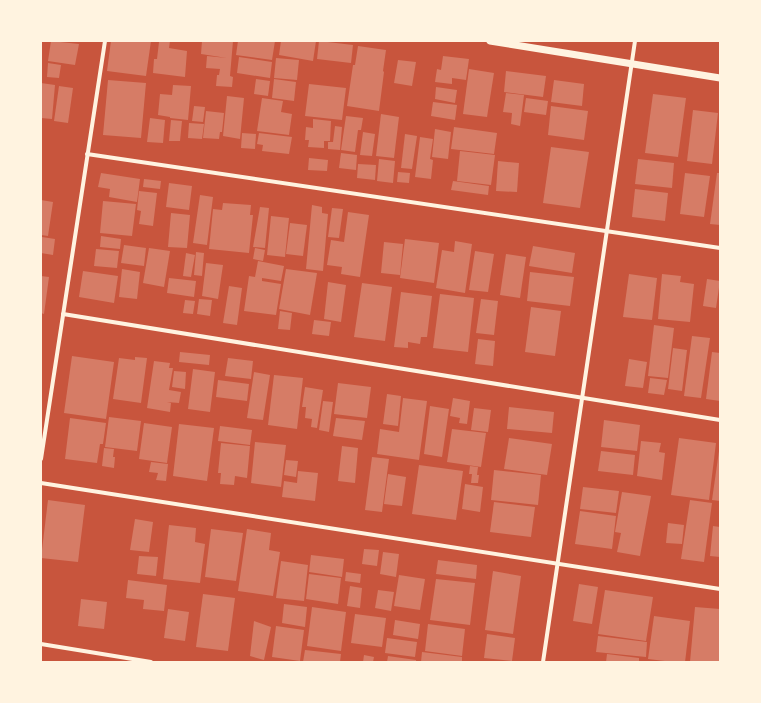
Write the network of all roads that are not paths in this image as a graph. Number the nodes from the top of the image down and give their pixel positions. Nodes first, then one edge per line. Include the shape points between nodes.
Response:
1 (105, 41) edge
2 (490, 41) edge
3 (635, 41) edge
4 (631, 64) junction
5 (720, 78) edge
6 (87, 154) junction
7 (607, 231) junction
8 (720, 248) edge
9 (63, 314) junction
10 (582, 398) junction
11 (720, 420) edge
12 (41, 459) edge
13 (41, 484) edge
14 (558, 563) junction
15 (720, 589) edge
16 (41, 644) edge
17 (151, 662) edge
18 (543, 662) edge

1 - 6 street
2 - 4 street
3 - 4 street
4 - 5 street
4 - 7 street
6 - 7 street
6 - 9 street
7 - 8 street
7 - 10 street
9 - 10 street
9 - 12 street
10 - 11 street
10 - 14 street
13 - 14 street
14 - 15 street
14 - 18 street
16 - 17 street

